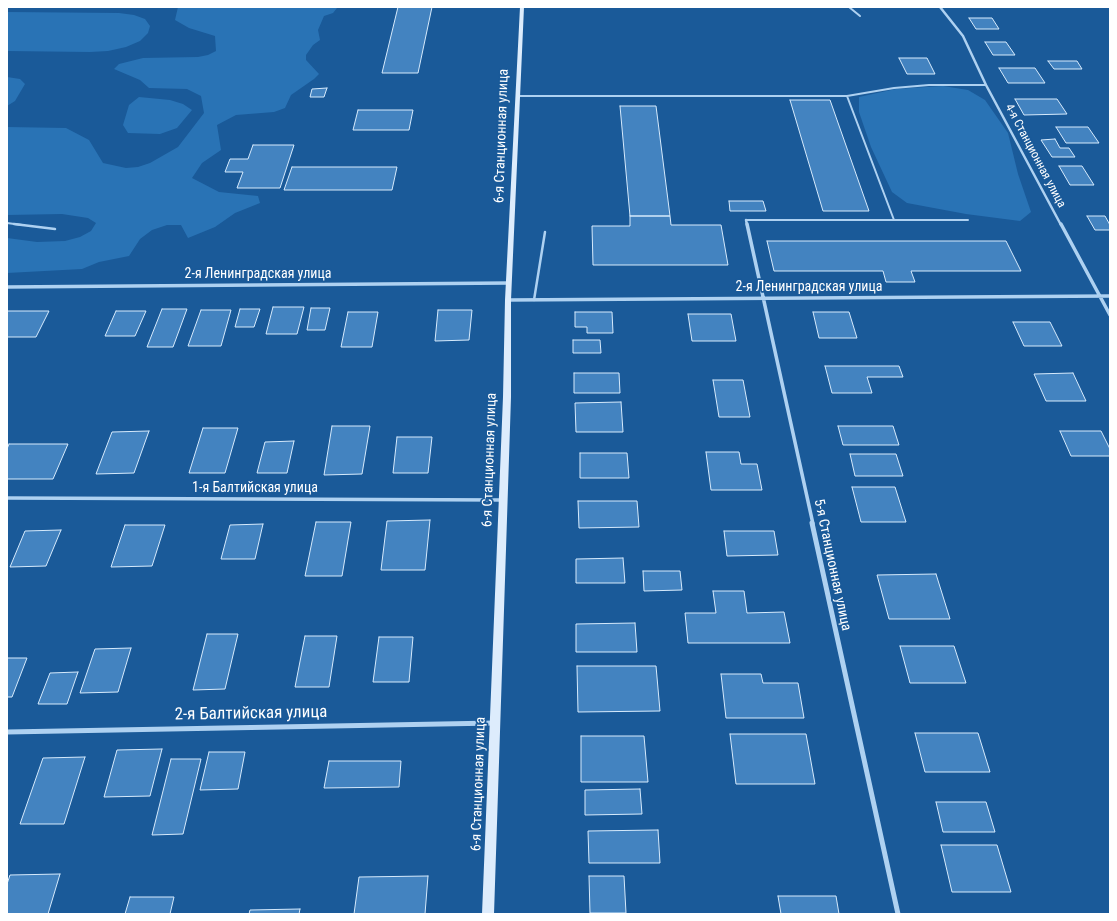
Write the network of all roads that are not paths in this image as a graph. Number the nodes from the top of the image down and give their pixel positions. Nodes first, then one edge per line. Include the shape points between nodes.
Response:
1 (522, 7) edge
2 (849, 7) edge
3 (940, 7) edge
4 (860, 16) dead end
5 (986, 85) junction
6 (518, 96) junction
7 (848, 96) junction
8 (746, 220) joint
9 (894, 220) junction
10 (968, 220) dead end
11 (7, 223) edge
12 (55, 229) dead end
13 (545, 232) dead end
14 (509, 283) junction
15 (7, 287) edge
16 (1099, 295) junction
17 (1110, 296) edge
18 (762, 298) junction
19 (508, 300) junction
20 (534, 300) junction
21 (1110, 315) edge
22 (7, 498) edge
23 (503, 500) junction
24 (495, 723) junction
25 (7, 732) edge
26 (488, 914) edge
27 (898, 914) edge

1 - 6 main road, 6-я Станционная улица
2 - 4 lane
3 - 5 street, 4-я Станционная улица via 963,36
5 - 7 lane via 929,85
5 - 16 street, 4-я Станционная улица
6 - 7 lane
6 - 14 main road, 6-я Станционная улица
7 - 9 lane
8 - 9 lane
8 - 18 street, 5-я Станционная улица
9 - 10 lane
11 - 12 lane
13 - 20 lane
14 - 15 street, 2-я Ленинградская улица
14 - 19 main road, 6-я Станционная улица
16 - 17 street, 2-я Ленинградская улица
16 - 18 street, 2-я Ленинградская улица
16 - 21 street, 4-я Станционная улица
18 - 20 street, 2-я Ленинградская улица
18 - 27 street, 5-я Станционная улица
19 - 20 street, 2-я Ленинградская улица
19 - 23 main road, 6-я Станционная улица
22 - 23 street, 1-я Балтийская улица
23 - 24 main road, 6-я Станционная улица
24 - 25 street, 2-я Балтийская улица
24 - 26 main road, 6-я Станционная улица

